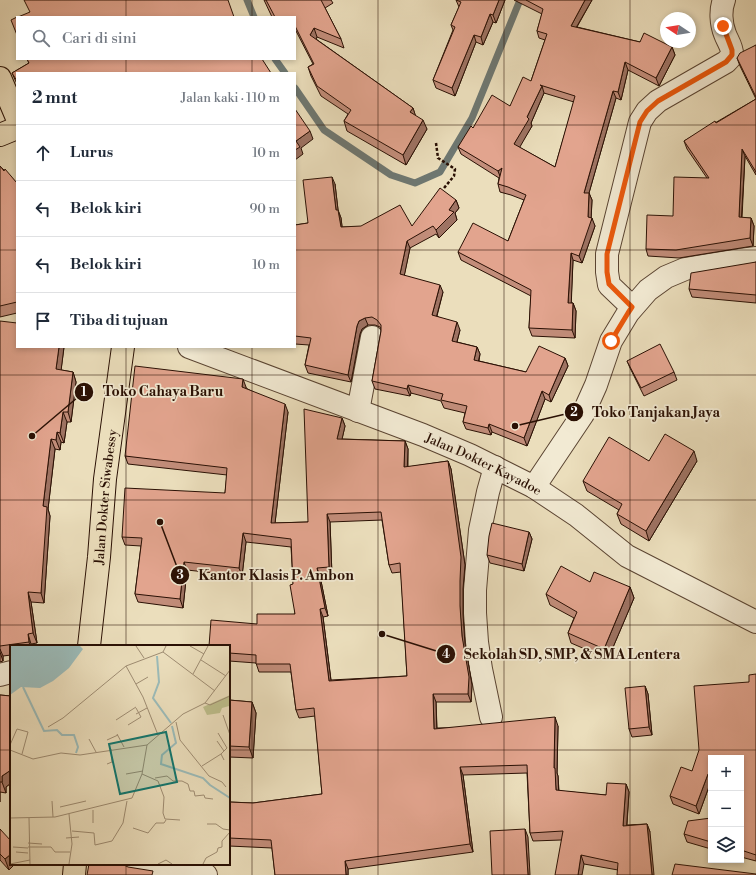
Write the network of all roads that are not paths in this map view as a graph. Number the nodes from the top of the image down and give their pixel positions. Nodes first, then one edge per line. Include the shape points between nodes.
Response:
1 (724, 0) edge
2 (0, 78) edge
3 (16, 116) edge
4 (16, 128) edge
5 (0, 135) edge
6 (756, 258) edge
7 (632, 307) junction
8 (372, 337) dead end
9 (123, 348) edge
10 (192, 348) edge
11 (358, 411) junction
12 (494, 467) junction
13 (534, 487) junction
14 (756, 622) edge
15 (88, 645) edge
16 (10, 672) edge
17 (0, 675) edge
18 (491, 717) dead end
19 (75, 865) edge
20 (140, 865) edge
21 (74, 875) edge
22 (206, 875) edge

1 - 7 street via 723,26 732,55 726,62 658,101 640,122 607,254 609,284
2 - 3 main road
4 - 5 main road
6 - 7 street via 685,269 666,277 648,290
7 - 13 street via 611,341 583,414
8 - 11 street
9 - 15 main road, Jalan Dokter Siwabessy via 105,479
10 - 11 street, Jalan Dokter Kayadoe
11 - 12 street, Jalan Dokter Kayadoe via 424,435
12 - 13 street, Jalan Dokter Kayadoe
12 - 18 street via 480,530 475,590 480,669
13 - 14 street, Jalan Dokter Kayadoe via 576,515 627,556
16 - 17 street
19 - 21 main road
20 - 22 street

